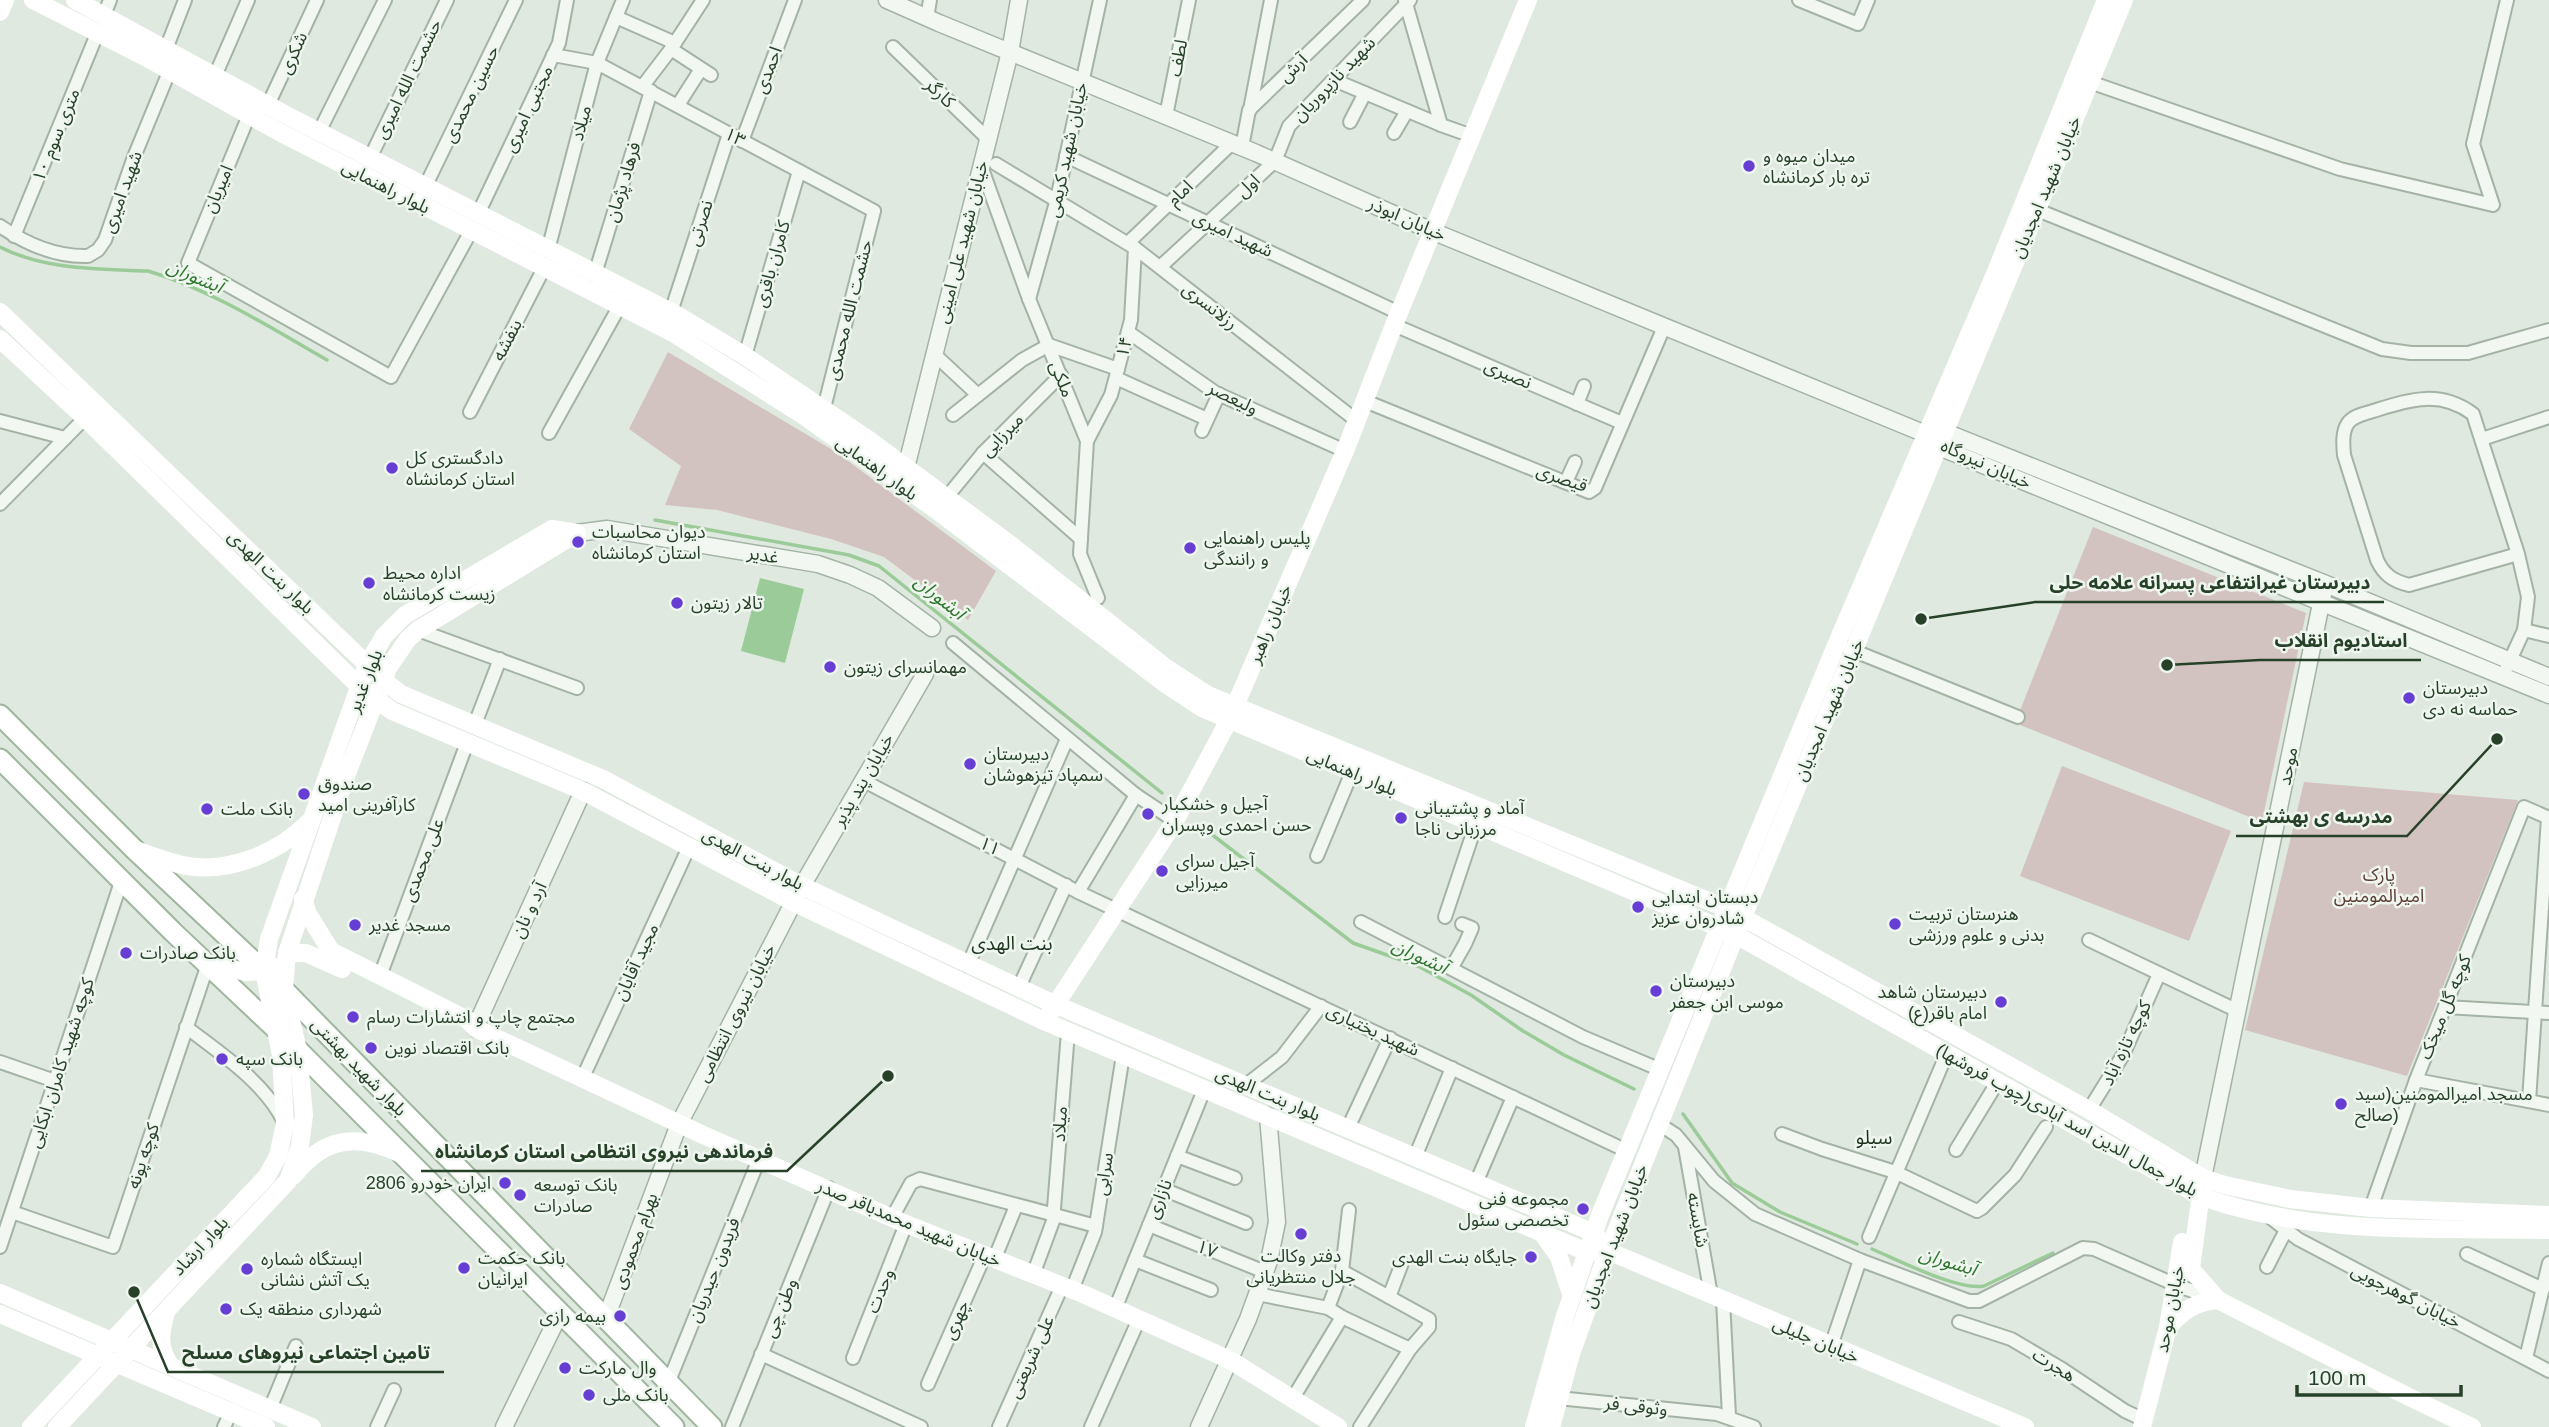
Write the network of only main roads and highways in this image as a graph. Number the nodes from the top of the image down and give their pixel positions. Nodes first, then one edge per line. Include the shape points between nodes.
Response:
1 (5, 0) edge
2 (33, 0) edge
3 (75, 0) edge
4 (1528, 0) edge
5 (2106, 0) edge
6 (2123, 0) edge
7 (107, 8) edge
8 (0, 12) edge
9 (2082, 79) junction
10 (475, 223) junction
11 (0, 312) edge
12 (0, 339) edge
13 (902, 475) junction
14 (368, 665) junction
15 (384, 681) junction
16 (360, 687) junction
17 (376, 701) junction
18 (1232, 713) junction
19 (0, 715) edge
20 (0, 760) edge
21 (312, 819) junction
22 (134, 849) junction
23 (303, 899) junction
24 (1735, 913) junction
25 (1728, 931) junction
26 (287, 953) junction
27 (208, 964) junction
28 (264, 971) junction
29 (284, 990) junction
30 (1054, 1004) junction
31 (1046, 1022) junction
32 (475, 1028) junction
33 (277, 1030) junction
34 (298, 1049) junction
35 (377, 1086) junction
36 (354, 1107) junction
37 (1387, 1145) junction
38 (402, 1155) junction
39 (1380, 1163) junction
40 (288, 1181) junction
41 (2197, 1184) junction
42 (2549, 1215) edge
43 (2549, 1230) edge
44 (1541, 1231) junction
45 (1594, 1233) junction
46 (206, 1240) junction
47 (1608, 1251) junction
48 (1587, 1252) junction
49 (220, 1253) junction
50 (0, 1293) edge
51 (1572, 1297) junction
52 (2218, 1300) junction
53 (166, 1311) junction
54 (0, 1314) edge
55 (2168, 1326) junction
56 (57, 1338) junction
57 (112, 1341) junction
58 (130, 1349) junction
59 (97, 1356) junction
60 (117, 1363) junction
61 (170, 1366) junction
62 (66, 1389) junction
63 (227, 1420) edge
64 (2141, 1425) edge
65 (31, 1427) edge
66 (57, 1427) edge
67 (266, 1427) edge
68 (312, 1427) edge
69 (674, 1427) edge
70 (712, 1427) edge
71 (1338, 1427) edge
72 (1534, 1427) edge
73 (1551, 1427) edge
74 (2025, 1427) edge
75 (2472, 1427) edge

1 - 8 main road
2 - 10 main road, بلوار راهنمایی via 249,115
3 - 7 main road, بلوار راهنمایی
4 - 18 main road, خیابان راهبر via 1345,451
5 - 9 main road, خیابان شهید امجدیان
6 - 9 main road, خیابان شهید امجدیان
7 - 10 main road, بلوار راهنمایی via 166,49 425,187
9 - 24 main road, خیابان شهید امجدیان via 1937,438
10 - 13 main road, بلوار راهنمایی via 544,268 673,333
10 - 13 main road, بلوار راهنمایی via 548,250 671,312 824,408
11 - 14 main road, بلوار بنت الهدی
12 - 16 main road, بلوار بنت الهدی
13 - 18 main road, بلوار راهنمایی via 946,498
13 - 18 main road, بلوار راهنمایی via 1167,685 1202,708
14 - 15 main road, بلوار بنت الهدی
14 - 15 main road, بلوار غدیر via 384,636 405,615 552,529 577,533 418,630 395,657
14 - 16 main road, بلوار غدیر
15 - 17 main road, بلوار غدیر
15 - 30 main road, بلوار بنت الهدی via 401,694 603,779 802,886
16 - 17 main road, بلوار بنت الهدی
16 - 21 main road, بلوار غدیر
17 - 23 main road, بلوار غدیر
17 - 31 main road, بلوار بنت الهدی via 583,791 793,902
18 - 24 main road, بلوار راهنمایی
18 - 25 main road, بلوار راهنمایی via 1352,772
18 - 30 main road, خیابان راهبر via 1175,821
19 - 22 main road, بلوار شهید بهشتی
20 - 27 main road, بلوار شهید بهشتی
21 - 22 main road via 284,843 239,863 188,866
21 - 28 main road, بلوار غدیر via 269,939
22 - 28 main road, بلوار شهید بهشتی
23 - 26 main road, بلوار غدیر
23 - 32 main road, خیابان شهید محمدباقر صدر via 331,951 468,1020
24 - 25 main road, خیابان شهید امجدیان
24 - 41 main road, بلوار جمال الدین اسد آبادی(چوب فروشها) via 2089,1110
25 - 41 main road, بلوار جمال الدین اسد آبادی(چوب فروشها) via 1997,1083
25 - 45 main road, خیابان شهید امجدیان via 1661,1070
25 - 47 main road, خیابان شهید امجدیان
26 - 28 main road
26 - 29 main road, بلوار غدیر
26 - 32 main road, خیابان شهید محمدباقر صدر via 306,953 464,1029
27 - 28 main road
27 - 33 main road, بلوار شهید بهشتی
28 - 29 main road, بلوار شهید بهشتی
28 - 33 main road, بلوار ارشاد
29 - 34 main road, بلوار ارشاد
29 - 35 main road, بلوار شهید بهشتی
30 - 31 main road, خیابان راهبر
30 - 37 main road, بلوار بنت الهدی
31 - 39 main road, بلوار بنت الهدی
32 - 71 main road, خیابان شهید محمدباقر صدر via 758,1159 1230,1360
33 - 34 main road, بلوار شهید بهشتی
33 - 46 main road, بلوار ارشاد via 285,1124 278,1156 267,1176
34 - 36 main road, بلوار شهید بهشتی
34 - 40 main road, بلوار ارشاد via 302,1134
35 - 36 main road via 363,1092
35 - 70 main road, بلوار شهید بهشتی
36 - 38 main road, بلوار شهید بهشتی
37 - 39 main road
37 - 45 main road, بلوار بنت الهدی
38 - 40 main road via 386,1147 345,1141 317,1152
38 - 69 main road, بلوار شهید بهشتی
39 - 44 main road, بلوار بنت الهدی
40 - 49 main road, بلوار ارشاد
41 - 42 main road, بلوار جمال الدین اسد آبادی(چوب فروشها) via 2371,1208
41 - 43 main road, بلوار جمال الدین اسد آبادی(چوب فروشها) via 2266,1215 2365,1227
41 - 52 main road, خیابان موحد via 2190,1262 2194,1275
41 - 55 main road, خیابان موحد
44 - 48 main road, بلوار بنت الهدی
44 - 51 main road via 1559,1257
45 - 47 main road, بلوار بنت الهدی
45 - 48 main road, خیابان شهید امجدیان
46 - 49 main road
46 - 57 main road, بلوار ارشاد
47 - 48 main road
47 - 73 main road, خیابان شهید امجدیان via 1571,1353
47 - 74 main road, خیابان جلیلی
48 - 51 main road, خیابان شهید امجدیان
49 - 53 main road, بلوار ارشاد
50 - 57 main road
51 - 72 main road, خیابان شهید امجدیان
52 - 55 main road via 2193,1304
52 - 75 main road
53 - 58 main road, بلوار ارشاد
53 - 61 main road via 161,1344
54 - 56 main road
55 - 64 main road, خیابان موحد
56 - 59 main road
56 - 62 main road via 72,1362
57 - 58 main road
57 - 59 main road, بلوار ارشاد
58 - 60 main road, بلوار ارشاد
58 - 61 main road
59 - 60 main road
59 - 62 main road, بلوار ارشاد
60 - 63 main road
60 - 66 main road, بلوار ارشاد
61 - 68 main road
62 - 65 main road, بلوار ارشاد
63 - 67 main road

